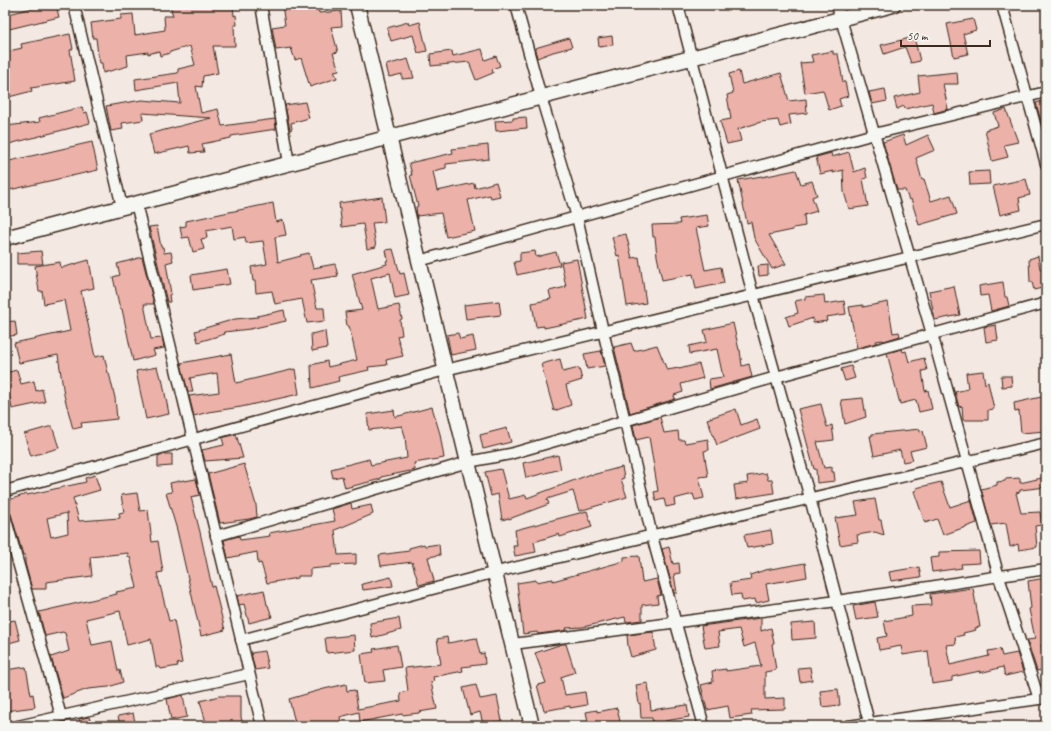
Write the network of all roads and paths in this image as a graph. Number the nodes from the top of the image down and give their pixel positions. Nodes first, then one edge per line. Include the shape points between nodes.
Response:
1 (74, 5) edge
2 (261, 5) edge
3 (356, 5) edge
4 (516, 5) edge
5 (678, 5) edge
6 (837, 5) edge
7 (893, 5) edge
8 (1002, 5) edge
9 (841, 19) junction
10 (692, 58) junction
11 (1046, 92) edge
12 (541, 97) junction
13 (1028, 97) junction
14 (874, 134) junction
15 (388, 137) junction
16 (289, 163) junction
17 (1046, 164) edge
18 (723, 176) junction
19 (129, 205) junction
20 (577, 217) junction
21 (1046, 224) edge
22 (5, 238) edge
23 (910, 257) junction
24 (419, 261) junction
25 (753, 295) junction
26 (1046, 303) edge
27 (603, 331) junction
28 (932, 334) junction
29 (445, 370) junction
30 (776, 377) junction
31 (625, 421) junction
32 (193, 439) junction
33 (1046, 443) edge
34 (967, 461) junction
35 (468, 462) junction
36 (5, 491) edge
37 (810, 498) junction
38 (5, 516) edge
39 (216, 536) junction
40 (652, 536) junction
41 (1046, 569) edge
42 (496, 572) junction
43 (999, 577) junction
44 (837, 602) junction
45 (676, 623) junction
46 (241, 640) junction
47 (513, 644) junction
48 (249, 674) junction
49 (1042, 698) edge
50 (61, 716) junction
51 (870, 724) edge
52 (18, 726) edge
53 (262, 726) edge
54 (532, 726) edge
55 (704, 726) edge
56 (848, 726) edge

1 - 19 street
2 - 16 street
3 - 15 street
4 - 12 street
5 - 10 street
6 - 9 street
7 - 9 street
8 - 13 street
9 - 10 street
9 - 14 street
10 - 12 street
10 - 18 street
11 - 13 street
12 - 15 street
12 - 20 street
13 - 14 street
13 - 17 street
14 - 18 street
14 - 23 street
15 - 16 street
15 - 24 street
16 - 19 street
18 - 20 street
18 - 25 street
19 - 22 street
19 - 32 street
20 - 24 street
20 - 27 street
21 - 23 street
23 - 25 street
23 - 28 street
24 - 29 street
25 - 27 street
25 - 30 street
26 - 28 street
27 - 29 street
27 - 31 street
28 - 30 street
28 - 34 street
29 - 32 street
29 - 35 street
30 - 31 street
30 - 37 street
31 - 35 street via 510,454
31 - 40 street
32 - 36 street
32 - 39 street
33 - 34 street
34 - 37 street
34 - 43 street
35 - 39 street
35 - 42 street
37 - 40 street
37 - 44 street
38 - 50 street
39 - 46 street
40 - 42 street
40 - 45 street
41 - 43 street
42 - 46 street
42 - 47 street
43 - 44 street
43 - 49 street
44 - 45 street
44 - 51 street
45 - 47 street
45 - 55 street
46 - 48 street
47 - 54 street
48 - 50 street
48 - 53 street
49 - 51 street
50 - 52 street
51 - 56 street

